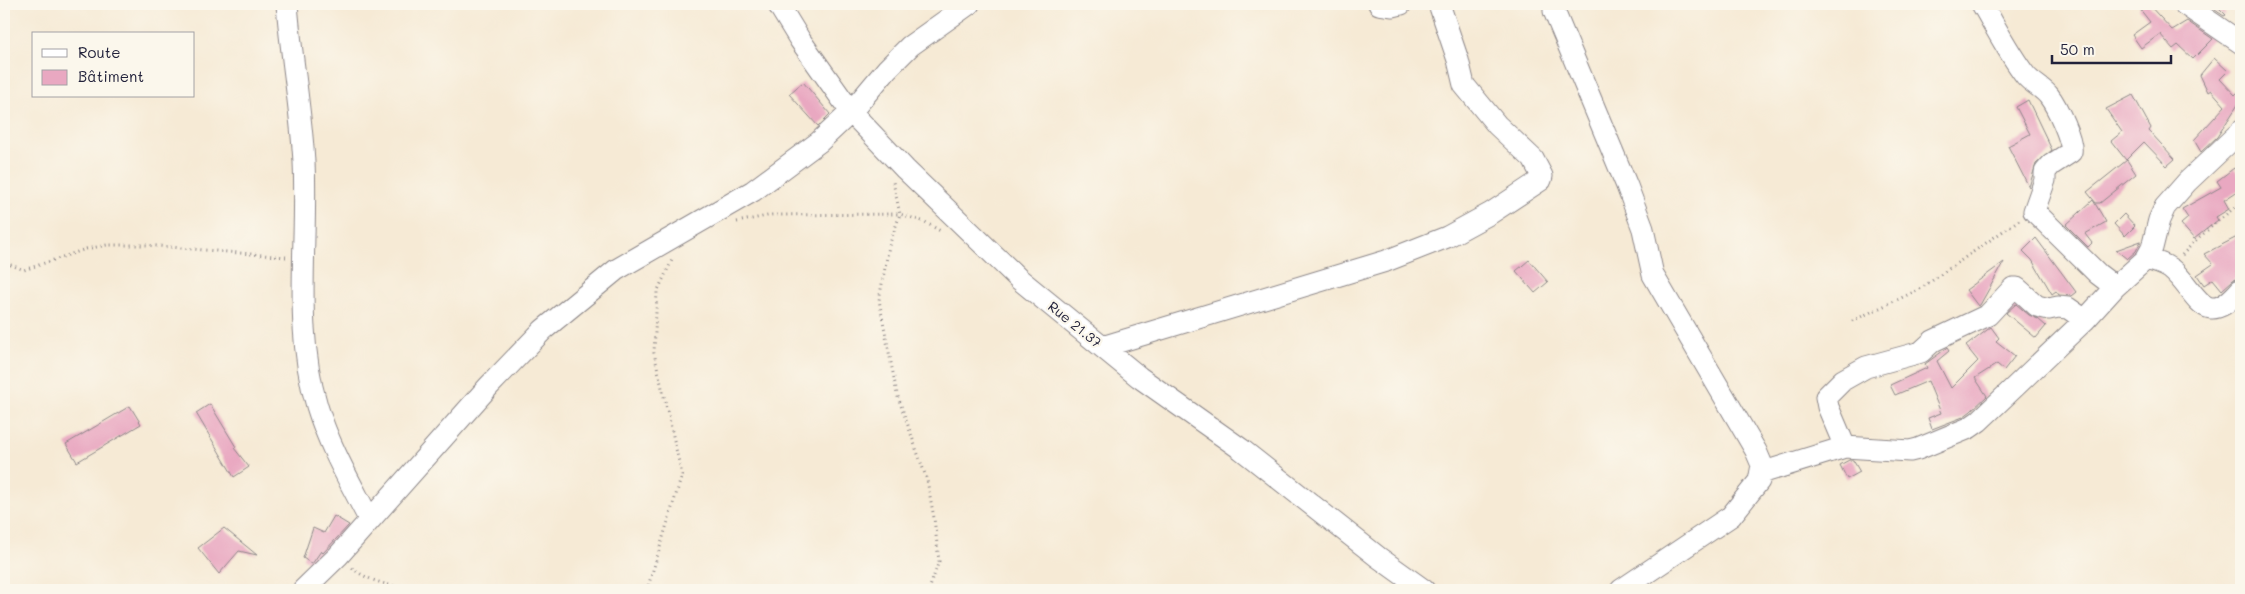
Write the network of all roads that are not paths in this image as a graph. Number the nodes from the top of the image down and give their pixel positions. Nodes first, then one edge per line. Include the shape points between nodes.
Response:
1 (287, 4) edge
2 (778, 4) edge
3 (970, 4) edge
4 (1379, 4) edge
5 (1401, 4) edge
6 (1439, 4) edge
7 (1555, 4) edge
8 (1982, 4) edge
9 (2184, 4) edge
10 (2241, 43) edge
11 (851, 112) junction
12 (2241, 131) edge
13 (2146, 259) junction
14 (2115, 287) junction
15 (2241, 292) edge
16 (2085, 320) junction
17 (1102, 347) junction
18 (1846, 447) junction
19 (1761, 473) junction
20 (369, 519) junction
21 (303, 590) edge
22 (1424, 590) edge
23 (1621, 590) edge

1 - 20 street via 304,161 303,323 308,371 330,444
2 - 11 street, Rue 21.37
3 - 11 street via 910,46
4 - 5 street
6 - 17 street via 1464,85 1497,125 1533,159 1541,180 1447,237 1386,261
7 - 19 street via 1554,11 1643,229 1653,275 1756,451 1762,465
8 - 14 street via 2026,75 2048,95 2071,145 2071,152 2045,172 2034,211
9 - 10 street
11 - 17 street, Rue 21.37 via 905,169 1020,279
11 - 20 street via 819,142 753,191 616,270 543,330
12 - 13 street via 2165,207
13 - 14 street
13 - 15 street via 2171,270 2208,308 2218,308
14 - 16 street
16 - 18 street via 1969,428 1910,451
16 - 18 street via 2068,308 2037,306 2013,288 1981,319 1933,341 1921,352 1866,367 1832,390 1826,397 1828,407
17 - 22 street, Rue 21.37 via 1139,377 1241,448
18 - 19 street
19 - 23 street via 1759,481 1731,516
20 - 21 street

